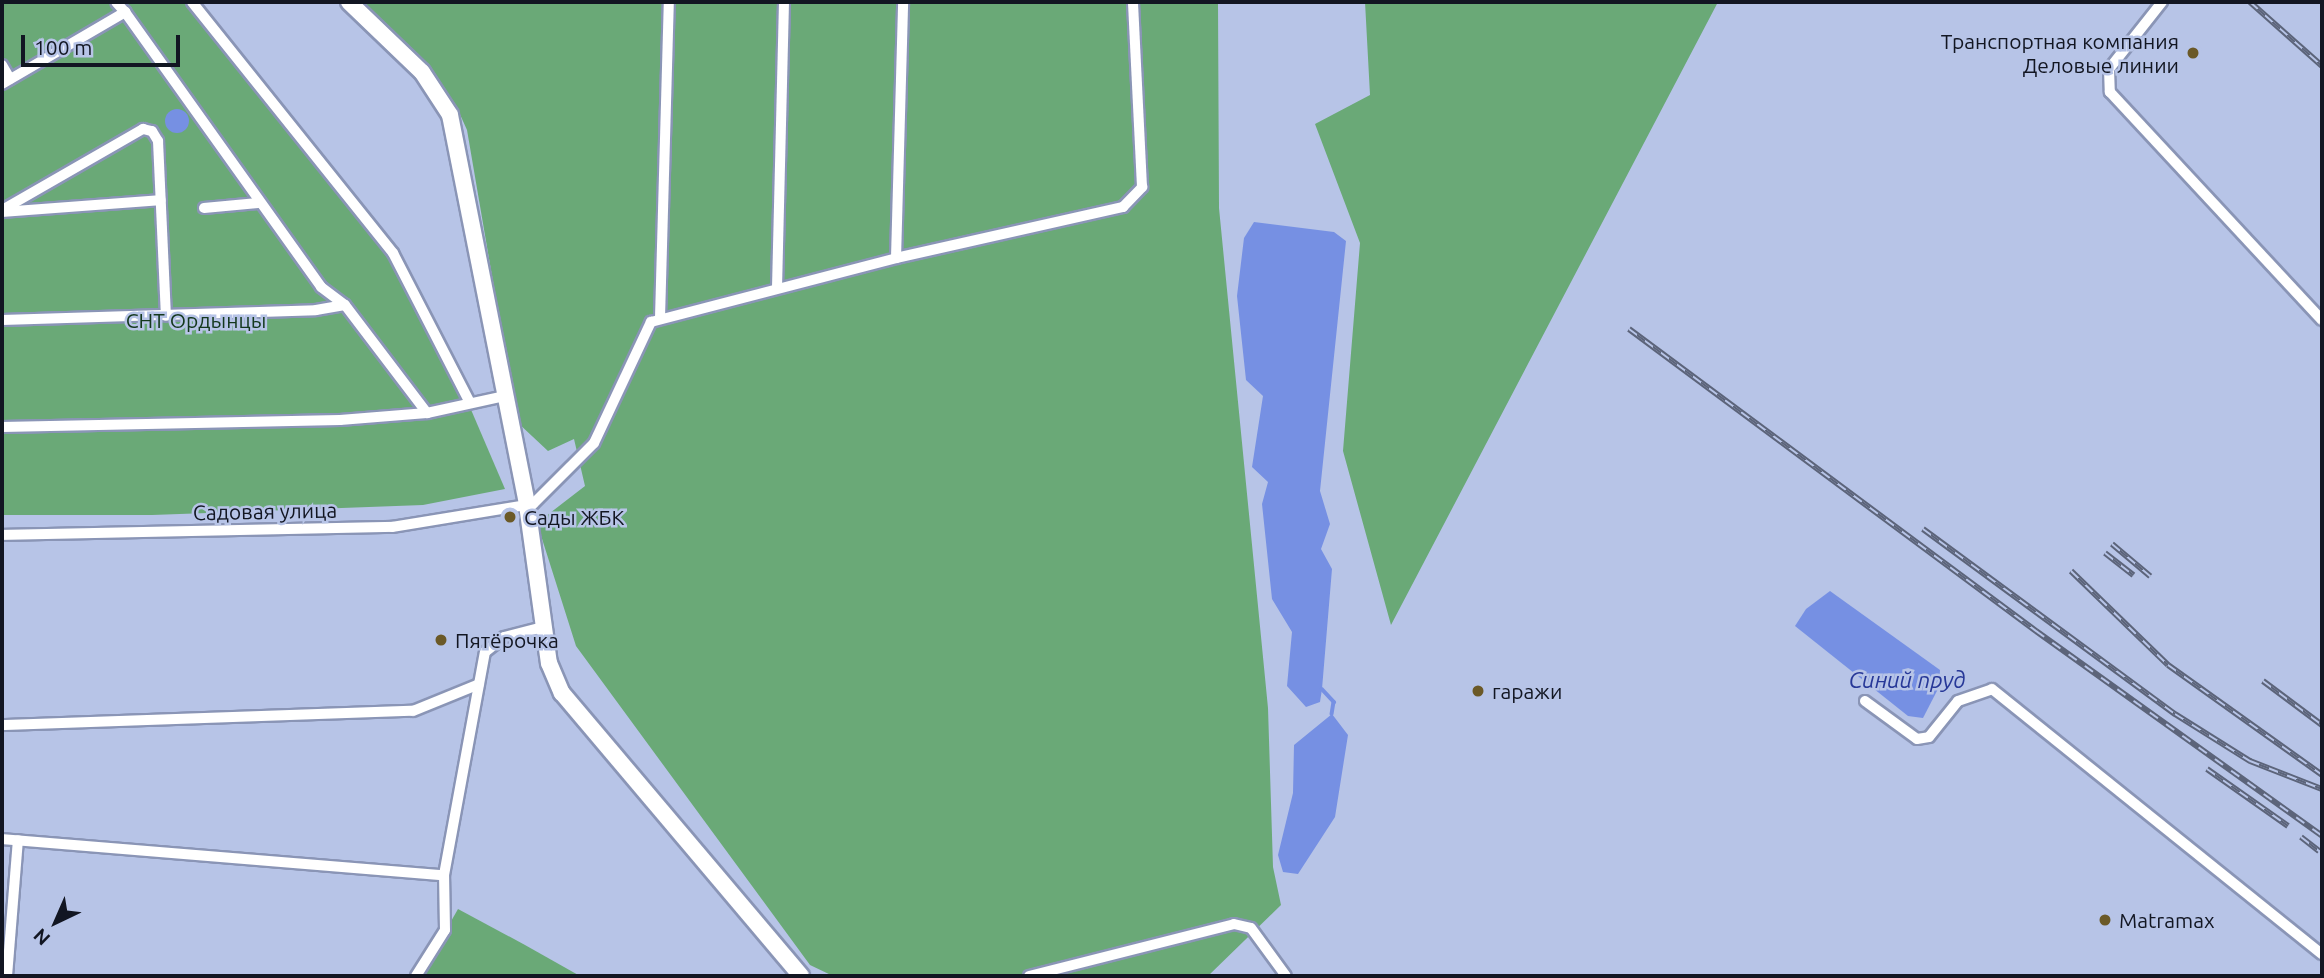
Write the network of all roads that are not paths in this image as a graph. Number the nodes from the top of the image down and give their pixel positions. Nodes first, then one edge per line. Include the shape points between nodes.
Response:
1 (116, 2) edge
2 (192, 2) edge
3 (349, 2) edge
4 (669, 2) edge
5 (783, 2) edge
6 (903, 2) edge
7 (1133, 2) edge
8 (2162, 2) edge
9 (125, 12) junction
10 (2, 65) edge
11 (6, 82) edge
12 (161, 200) junction
13 (258, 203) junction
14 (204, 208) dead end
15 (2, 211) edge
16 (896, 258) junction
17 (777, 288) junction
18 (345, 304) junction
19 (166, 316) junction
20 (660, 318) junction
21 (2, 320) edge
22 (2322, 320) edge
23 (504, 396) junction
24 (469, 401) junction
25 (427, 413) junction
26 (2, 427) edge
27 (527, 505) junction
28 (2, 534) edge
29 (543, 627) junction
30 (479, 684) junction
31 (1865, 701) dead end
32 (2, 725) edge
33 (2, 839) edge
34 (18, 840) junction
35 (444, 875) junction
36 (2322, 954) edge
37 (6, 976) edge
38 (416, 976) edge
39 (801, 976) edge
40 (1029, 976) edge
41 (1286, 976) edge

1 - 9 street
2 - 24 street via 393,253
3 - 23 street via 422,72 450,115
4 - 20 street
5 - 17 street
6 - 16 street
7 - 16 street via 1142,187 1123,207
8 - 22 street via 2109,69 2110,92
9 - 11 street
9 - 13 street
10 - 11 street
12 - 15 street
12 - 15 street via 158,141 152,131 143,129
12 - 19 street
13 - 14 street
13 - 18 street via 321,287
16 - 17 street
17 - 20 street
18 - 19 street
18 - 25 street
19 - 21 street
20 - 27 street via 651,322 594,443 563,478
23 - 24 street
23 - 27 street
24 - 25 street
25 - 26 street via 340,420
27 - 28 street, Садовая улица via 392,527
27 - 29 street
29 - 30 street via 493,642 485,652
29 - 39 street via 549,663 562,693
30 - 32 street via 414,711
30 - 35 street
31 - 36 street via 1917,739 1929,737 1958,701 1992,689
33 - 34 street
34 - 35 street
34 - 37 street
35 - 38 street via 445,930
40 - 41 street via 1234,924 1251,928

